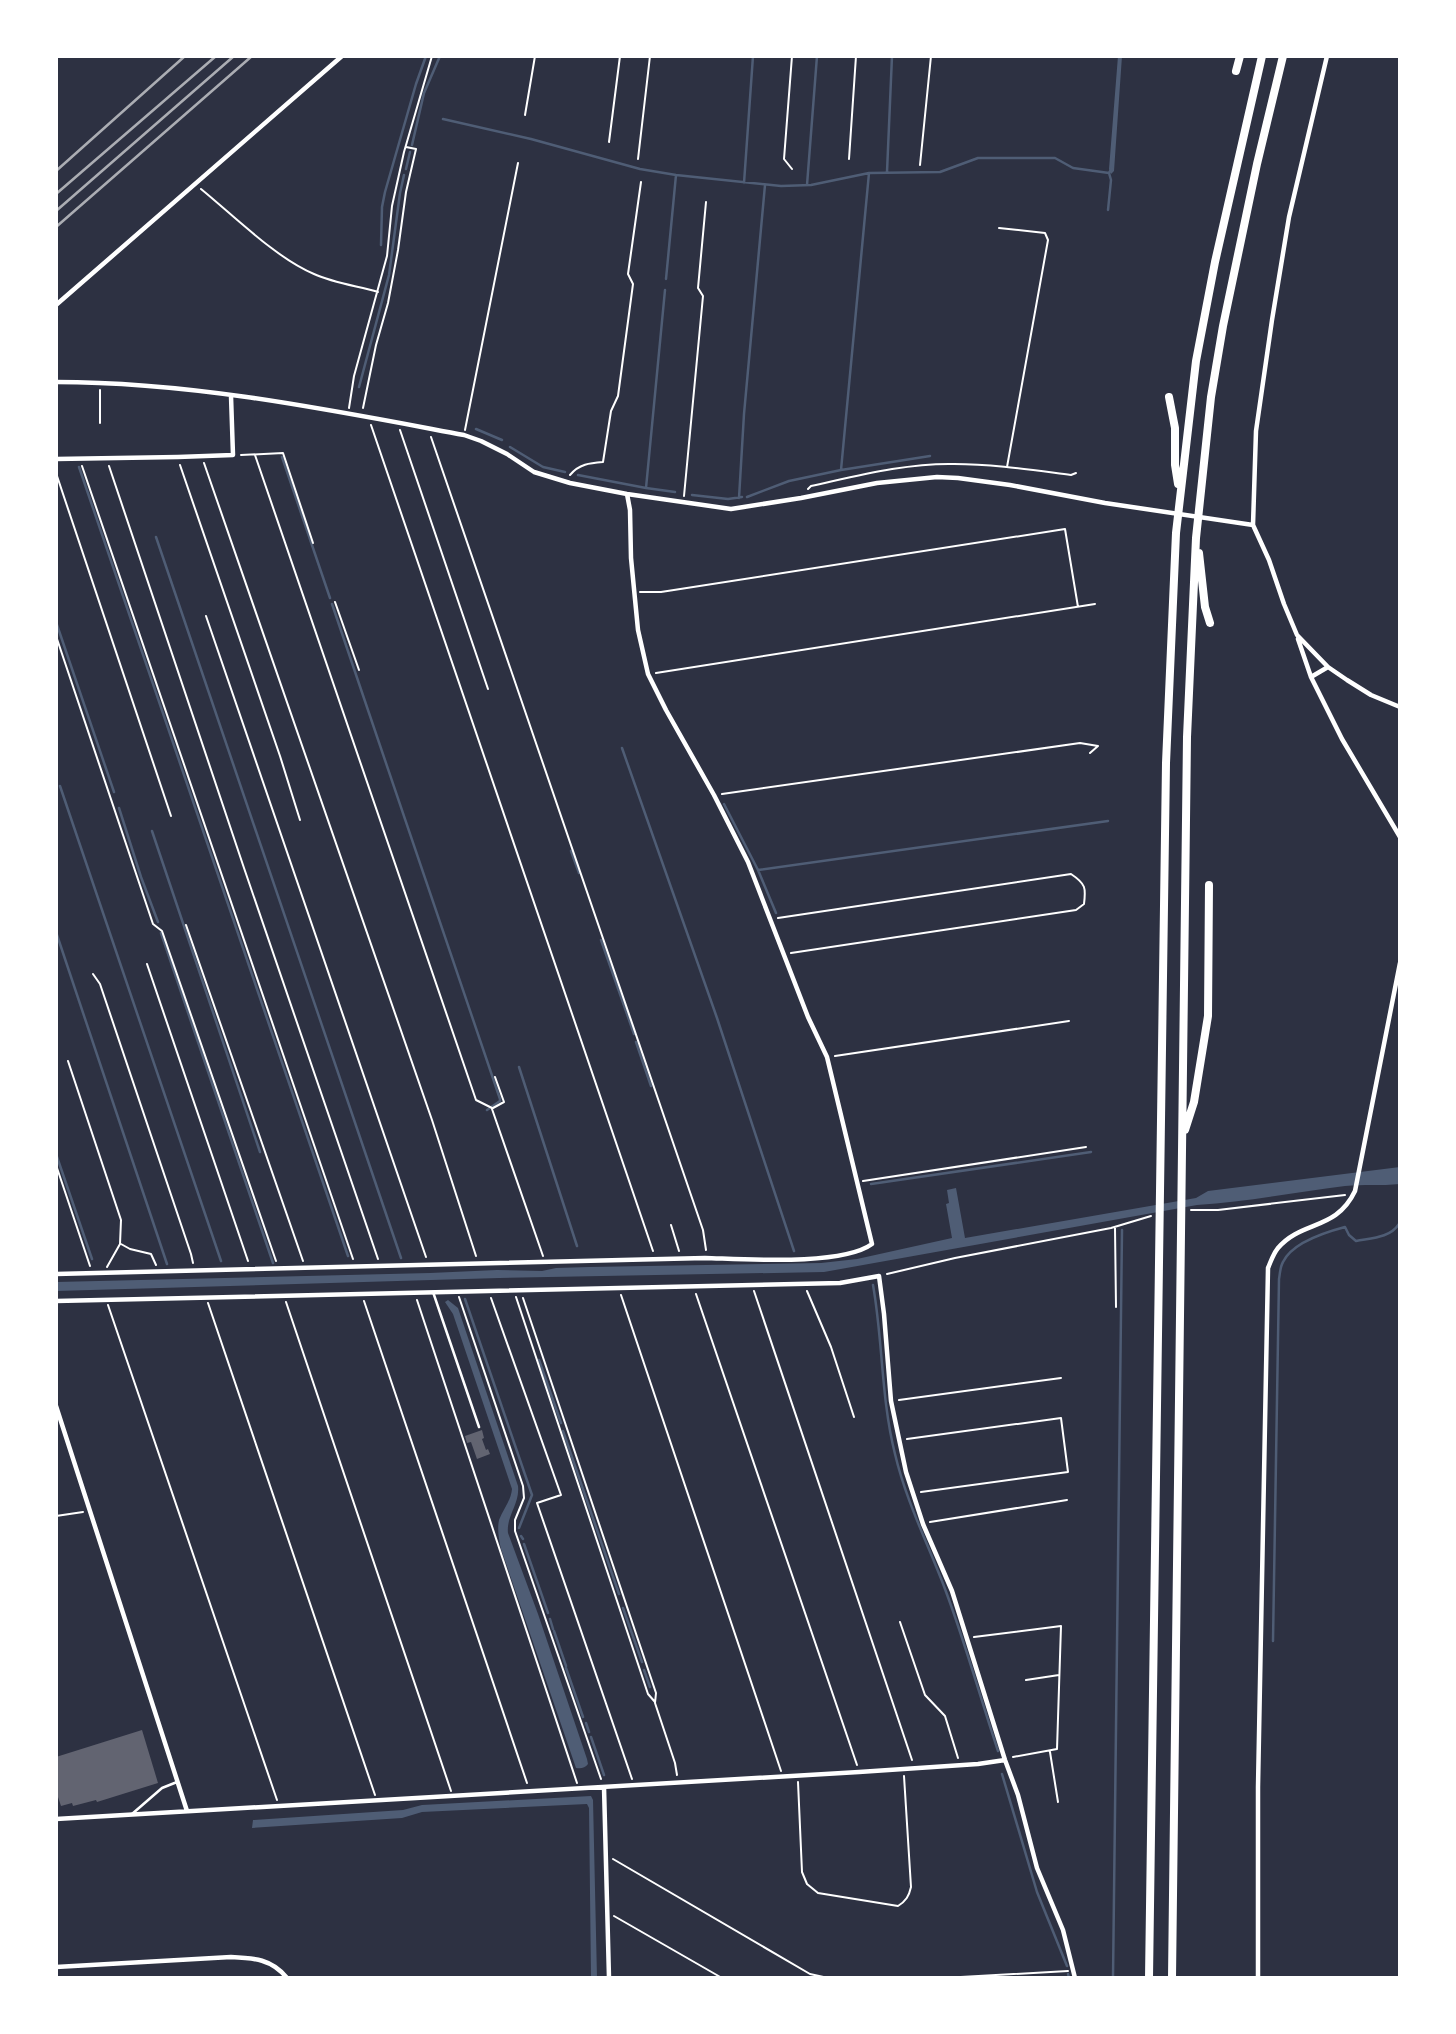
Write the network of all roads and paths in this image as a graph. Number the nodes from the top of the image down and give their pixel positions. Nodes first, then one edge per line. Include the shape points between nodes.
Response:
1 (342, 56) edge
2 (432, 56) edge
3 (535, 56) edge
4 (620, 56) edge
5 (650, 56) edge
6 (792, 56) edge
7 (856, 56) edge
8 (931, 56) edge
9 (1240, 56) edge
10 (1262, 56) edge
11 (1283, 56) edge
12 (1327, 56) edge
13 (1236, 71) dead end
14 (525, 115) dead end
15 (608, 142) dead end
16 (405, 147) junction
17 (638, 159) dead end
18 (849, 159) dead end
19 (517, 163) dead end
20 (920, 165) dead end
21 (792, 169) dead end
22 (641, 182) dead end
23 (194, 184) junction
24 (706, 202) dead end
25 (999, 228) dead end
26 (377, 292) junction
27 (56, 305) edge
28 (56, 382) edge
29 (100, 382) junction
30 (231, 396) junction
31 (1169, 397) dead end
32 (348, 414) junction
33 (362, 416) junction
34 (368, 418) junction
35 (100, 423) dead end
36 (397, 423) junction
37 (428, 428) junction
38 (464, 435) junction
39 (233, 454) junction
40 (255, 455) junction
41 (178, 457) junction
42 (202, 457) junction
43 (80, 458) junction
44 (106, 458) junction
45 (56, 459) edge
46 (1007, 467) dead end
47 (56, 473) edge
48 (566, 481) junction
49 (627, 494) junction
50 (1179, 497) junction
51 (683, 501) junction
52 (1253, 524) junction
53 (1196, 538) junction
54 (313, 543) dead end
55 (635, 592) junction
56 (335, 602) dead end
57 (1095, 604) dead end
58 (1078, 607) junction
59 (206, 616) dead end
60 (1210, 623) dead end
61 (1297, 635) junction
62 (56, 636) edge
63 (1328, 667) junction
64 (359, 670) dead end
65 (648, 674) junction
66 (1311, 677) junction
67 (488, 689) dead end
68 (1400, 708) edge
69 (1090, 753) dead end
70 (714, 795) junction
71 (172, 816) dead end
72 (300, 820) dead end
73 (1400, 838) edge
74 (1209, 885) dead end
75 (770, 920) junction
76 (186, 925) dead end
77 (783, 954) junction
78 (1400, 963) edge
79 (147, 964) dead end
80 (93, 974) dead end
81 (1069, 1021) dead end
82 (827, 1057) junction
83 (68, 1061) dead end
84 (495, 1077) dead end
85 (492, 1108) junction
86 (1182, 1139) junction
87 (1086, 1147) dead end
88 (56, 1165) edge
89 (858, 1182) junction
90 (1354, 1193) junction
91 (1199, 1209) dead end
92 (1146, 1216) dead end
93 (671, 1225) dead end
94 (1115, 1227) junction
95 (120, 1244) junction
96 (705, 1258) junction
97 (682, 1259) junction
98 (656, 1260) junction
99 (545, 1262) junction
100 (478, 1263) junction
101 (428, 1265) junction
102 (381, 1266) junction
103 (354, 1267) junction
104 (305, 1268) junction
105 (251, 1269) junction
106 (278, 1269) junction
107 (194, 1270) junction
108 (159, 1271) junction
109 (56, 1274) edge
110 (93, 1274) junction
111 (102, 1274) junction
112 (879, 1276) junction
113 (804, 1283) junction
114 (751, 1284) junction
115 (693, 1286) junction
116 (618, 1287) junction
117 (513, 1290) junction
118 (520, 1290) junction
119 (488, 1291) junction
120 (433, 1292) junction
121 (458, 1292) junction
122 (414, 1293) junction
123 (362, 1294) junction
124 (283, 1296) junction
125 (206, 1298) junction
126 (107, 1300) junction
127 (56, 1301) edge
128 (1116, 1307) dead end
129 (1061, 1378) dead end
130 (891, 1401) junction
131 (56, 1406) edge
132 (854, 1416) dead end
133 (479, 1427) dead end
134 (898, 1440) junction
135 (913, 1493) junction
136 (1067, 1500) dead end
137 (90, 1511) junction
138 (56, 1516) edge
139 (923, 1524) junction
140 (900, 1622) dead end
141 (966, 1638) junction
142 (1060, 1675) junction
143 (1026, 1680) dead end
144 (655, 1703) junction
145 (1050, 1751) junction
146 (1005, 1760) junction
147 (960, 1765) junction
148 (915, 1768) junction
149 (903, 1769) junction
150 (859, 1772) junction
151 (797, 1774) junction
152 (782, 1775) junction
153 (177, 1782) junction
154 (678, 1783) junction
155 (634, 1785) junction
156 (604, 1787) junction
157 (578, 1788) junction
158 (529, 1791) junction
159 (453, 1795) junction
160 (377, 1799) junction
161 (1058, 1801) dead end
162 (279, 1804) junction
163 (187, 1811) junction
164 (132, 1814) junction
165 (56, 1819) edge
166 (606, 1855) junction
167 (608, 1913) junction
168 (56, 1966) edge
169 (1074, 1971) junction
170 (287, 1978) edge
171 (609, 1978) edge
172 (722, 1978) edge
173 (828, 1978) edge
174 (943, 1978) edge
175 (1075, 1978) edge
176 (1149, 1978) edge
177 (1172, 1978) edge
178 (1258, 1978) edge

1 - 23 street
2 - 16 path
3 - 14 path
4 - 15 path
5 - 17 path
6 - 21 path via 785,159
7 - 18 path
8 - 20 path
9 - 13 highway
10 - 50 highway via 1196,361
11 - 53 highway via 1223,326
12 - 52 street via 1289,218 1272,320 1256,431
16 - 26 path
16 - 33 path via 416,149
19 - 38 path
22 - 48 path via 618,396 611,411 603,462 578,467
23 - 26 path via 303,269
23 - 27 street
24 - 51 path via 698,288 703,296
25 - 46 path via 1045,233 1048,240
26 - 32 path
28 - 29 street
29 - 30 street
29 - 35 path
30 - 32 street
30 - 39 street
31 - 50 highway
32 - 33 street
33 - 34 street
34 - 36 street
34 - 98 path
36 - 37 street
36 - 67 path
37 - 38 street
37 - 96 path via 698,1217
38 - 48 street via 534,472
39 - 40 path
39 - 42 street
40 - 54 path via 283,453
40 - 85 path via 476,1100
41 - 42 street
41 - 44 street
41 - 72 path
42 - 100 path
43 - 44 street
43 - 45 street
43 - 103 path
44 - 102 path
47 - 71 path
48 - 49 street
49 - 51 street
49 - 55 street
50 - 176 highway via 1166,750
51 - 52 street via 745,508 877,483 937,477
52 - 61 street
53 - 60 highway
53 - 86 highway via 1187,737
55 - 58 path via 661,592 1065,529
55 - 65 street
56 - 64 path
57 - 58 path
58 - 65 path
59 - 101 path
61 - 63 street
61 - 66 street
62 - 106 path
63 - 66 street
63 - 68 street
65 - 70 street
66 - 73 street
69 - 70 path via 1098,746 1080,743
70 - 75 street via 748,862
74 - 86 highway via 1208,1016 1194,1102
75 - 77 street
75 - 77 path via 1071,874 1086,889 1084,904 1076,910
76 - 104 path
77 - 82 street
78 - 90 street
79 - 105 path
80 - 107 path
81 - 82 path
82 - 89 street
83 - 95 path via 121,1220
84 - 85 path via 504,1102
85 - 99 path
86 - 177 highway
87 - 89 path
88 - 110 path
89 - 96 street via 872,1244 862,1250 799,1260
90 - 91 path
90 - 178 street via 1330,1220 1288,1239 1276,1250 1268,1268
92 - 94 path
93 - 97 path
94 - 112 path
94 - 128 path
95 - 108 path via 151,1254
95 - 111 path
96 - 97 street
97 - 98 street
98 - 99 street
99 - 100 street
100 - 101 street
101 - 102 street
102 - 103 street
103 - 104 street
104 - 106 street
105 - 106 street
105 - 107 street
107 - 108 street
108 - 111 street
109 - 110 street
110 - 111 street
112 - 113 street
112 - 130 street
113 - 114 street
113 - 132 path
114 - 115 street
114 - 148 path
115 - 116 street
115 - 150 path
116 - 118 street
116 - 152 path
117 - 118 street
117 - 119 street
117 - 144 path via 648,1694
118 - 144 path via 656,1693
119 - 121 street
119 - 155 path via 561,1495 537,1503
120 - 121 street
120 - 122 street
120 - 133 lane
121 - 156 path via 523,1486 515,1531
122 - 123 street
122 - 157 path
123 - 124 street
123 - 158 path
124 - 125 street
124 - 159 path
125 - 126 street
125 - 160 path
126 - 127 street
126 - 162 path
129 - 130 path
130 - 134 street
131 - 137 street
134 - 135 street
134 - 135 path via 1060,1418 1068,1472
135 - 139 street
136 - 139 path
137 - 138 path
137 - 153 street
139 - 141 street
140 - 147 path via 925,1695 945,1716
141 - 142 path via 1061,1626
141 - 146 street
142 - 143 path
142 - 145 path via 1057,1749
144 - 154 path
145 - 146 path
145 - 161 path
146 - 147 street
146 - 169 street
147 - 148 street
148 - 149 street
149 - 150 street
149 - 151 path via 911,1887 898,1906 818,1893 807,1884 802,1872
150 - 151 street
151 - 152 street
152 - 154 street
153 - 163 street
153 - 164 lane via 162,1788
154 - 155 street
155 - 156 street
156 - 157 street
156 - 166 street
157 - 158 street
158 - 159 street
159 - 160 street
160 - 162 street
162 - 163 street
163 - 164 street
164 - 165 street
166 - 167 street
166 - 173 path via 810,1974
167 - 171 street
167 - 172 path
168 - 170 street via 255,1958
169 - 174 path
169 - 175 street

